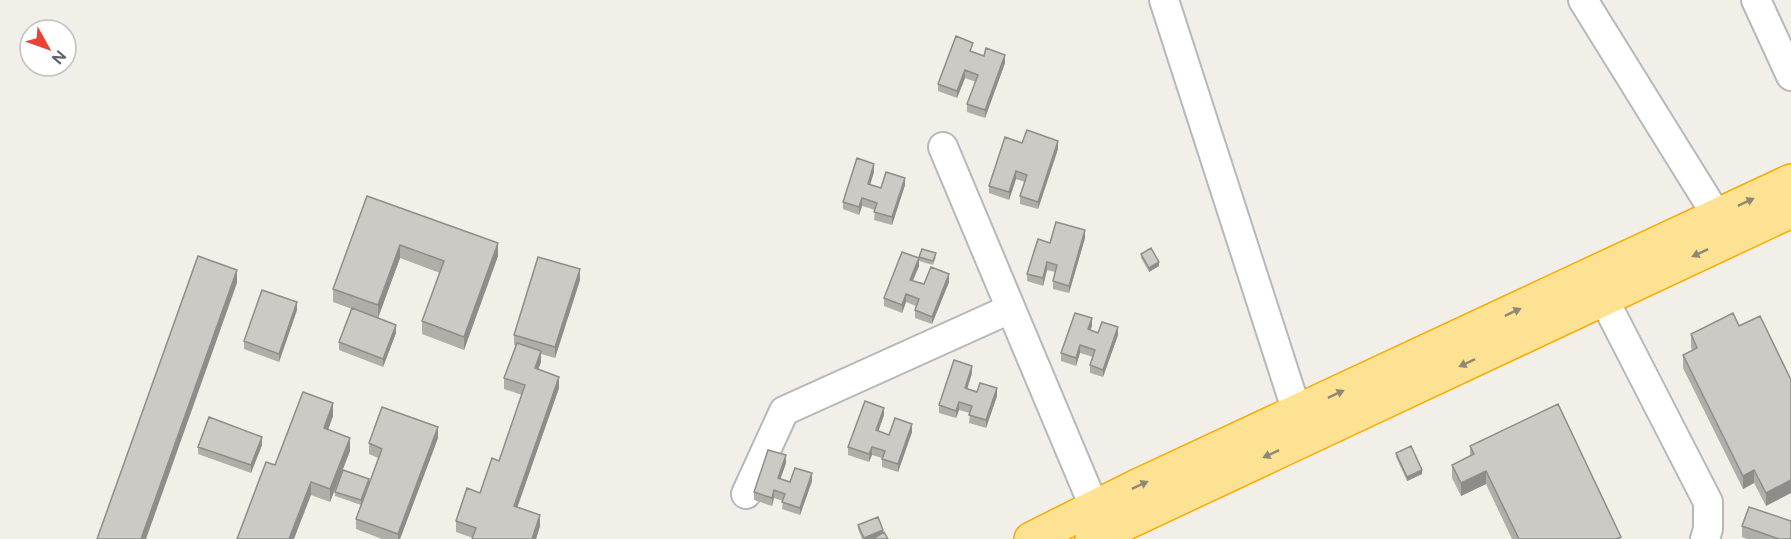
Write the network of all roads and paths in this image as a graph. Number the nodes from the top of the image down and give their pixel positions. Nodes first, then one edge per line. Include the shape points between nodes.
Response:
1 (1164, 0) edge
2 (1583, 0) edge
3 (1756, 0) edge
4 (1791, 76) edge
5 (943, 147) dead end
6 (1791, 181) edge
7 (1791, 211) edge
8 (1723, 228) junction
9 (1598, 287) junction
10 (1010, 309) junction
11 (1303, 425) junction
12 (746, 494) dead end
13 (1097, 527) edge
14 (1031, 539) edge
15 (1705, 539) edge

1 - 11 street
2 - 8 street
3 - 4 street
5 - 10 street
8 -> 6 highway
7 - 8 highway
8 - 9 highway
9 - 11 highway
9 - 15 street via 1708,502
10 - 12 street via 784,411
10 - 13 street
11 - 13 highway
13 - 14 highway

